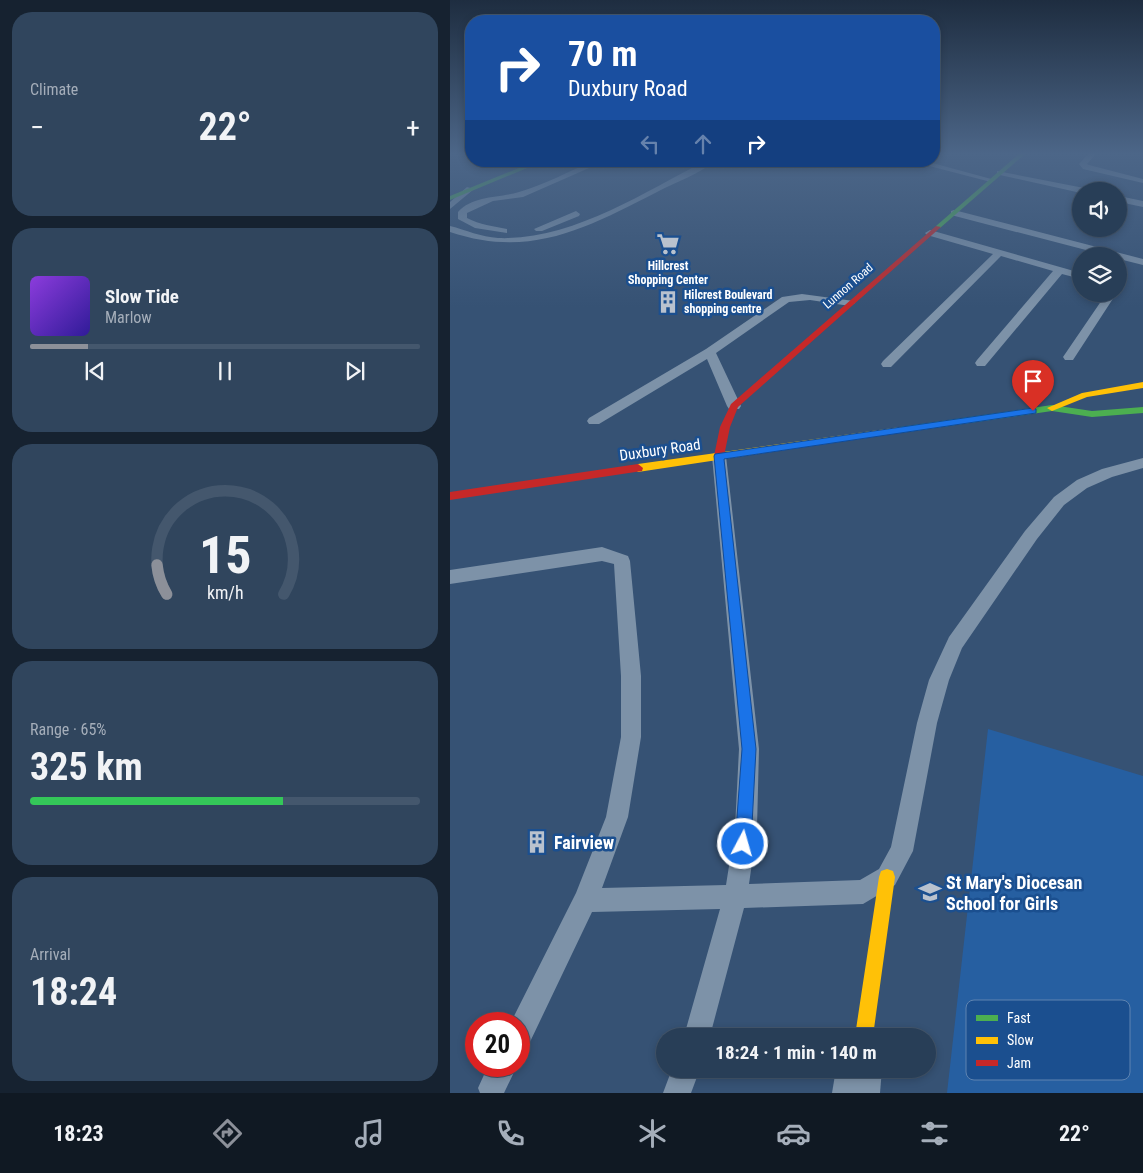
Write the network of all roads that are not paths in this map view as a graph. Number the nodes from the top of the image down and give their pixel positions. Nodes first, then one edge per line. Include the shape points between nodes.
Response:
1 (474, 205) edge
2 (626, 205) edge
3 (963, 205) edge
4 (954, 213) junction
5 (576, 214) dead end
6 (450, 229) edge
7 (930, 233) junction
8 (999, 253) junction
9 (1143, 262) edge
10 (1060, 270) junction
11 (1072, 273) edge
12 (1106, 302) edge
13 (850, 303) junction
14 (710, 352) junction
15 (1069, 358) dead end
16 (981, 363) dead end
17 (887, 364) dead end
18 (1143, 385) edge
19 (734, 406) junction
20 (1052, 408) junction
21 (1143, 410) edge
22 (594, 421) dead end
23 (719, 456) junction
24 (1143, 463) edge
25 (450, 496) edge
26 (450, 577) edge
27 (887, 876) junction
28 (736, 895) junction
29 (585, 900) junction
30 (530, 1012) edge
31 (699, 1028) edge
32 (865, 1028) edge
33 (683, 1078) edge
34 (858, 1078) edge
35 (677, 1093) edge
36 (856, 1093) edge

1 - 5 lane via 462,211 463,219 486,229 530,230 552,225
2 - 6 lane via 595,221 536,239 497,240 466,236
3 - 4 main road, Lunnon Road
4 - 7 main road, Lunnon Road
4 - 9 lane
7 - 8 lane
7 - 13 main road, Lunnon Road
8 - 10 lane
8 - 17 lane
10 - 11 lane
10 - 16 lane
12 - 15 lane
13 - 14 lane via 812,296 786,299
13 - 19 main road, Lunnon Road
14 - 19 lane
14 - 22 lane
18 - 20 main road, Duxbury Road via 1088,393
19 - 23 main road, Lunnon Road via 725,427
20 - 21 main road, Duxbury Road via 1092,414
20 - 23 main road, Duxbury Road
23 - 25 main road, Duxbury Road
23 - 28 lane via 749,749 746,828
24 - 27 lane via 1082,484 1059,501 955,643 939,680 927,723 902,851
26 - 29 lane via 602,554 622,561 631,676 631,737 617,817
27 - 28 lane via 863,892
27 - 32 main road
28 - 29 lane
28 - 31 lane
29 - 30 lane
33 - 35 lane
34 - 36 street

